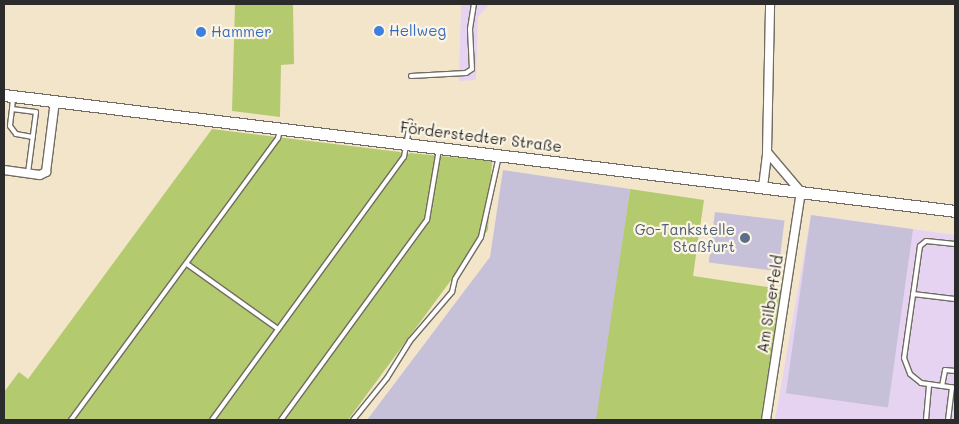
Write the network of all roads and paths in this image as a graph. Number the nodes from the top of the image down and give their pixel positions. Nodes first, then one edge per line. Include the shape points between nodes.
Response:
1 (474, 4) edge
2 (770, 4) edge
3 (411, 76) dead end
4 (9, 95) edge
5 (56, 101) junction
6 (12, 109) junction
7 (410, 122) dead end
8 (280, 128) junction
9 (33, 136) junction
10 (408, 143) junction
11 (439, 147) junction
12 (767, 152) junction
13 (499, 154) junction
14 (4, 170) edge
15 (28, 173) junction
16 (763, 187) junction
17 (801, 192) junction
18 (955, 210) edge
19 (955, 244) edge
20 (186, 264) junction
21 (913, 294) junction
22 (955, 299) edge
23 (278, 329) junction
24 (955, 371) edge
25 (929, 385) junction
26 (942, 386) junction
27 (954, 387) edge
28 (71, 420) edge
29 (212, 420) edge
30 (281, 420) edge
31 (353, 420) edge
32 (766, 420) edge
33 (926, 420) edge
34 (948, 420) edge

1 - 3 lane via 470,29 472,68 466,73
2 - 12 street
4 - 5 main road, Förderstedter Straße
4 - 6 lane
5 - 8 main road, Förderstedter Straße
5 - 15 street via 46,172
6 - 9 lane via 10,126 16,134
6 - 9 lane via 36,112
7 - 10 lane
8 - 10 main road, Förderstedter Straße
8 - 20 lane via 278,138
9 - 15 lane
10 - 11 main road, Förderstedter Straße
10 - 23 lane via 404,157
11 - 13 main road, Förderstedter Straße
11 - 30 lane via 427,220
12 - 16 street
12 - 17 street
13 - 16 main road, Förderstedter Straße
13 - 31 lane via 481,236 455,279 452,292 410,341 387,378
14 - 15 street
16 - 17 main road, Förderstedter Straße
17 - 18 main road, Förderstedter Straße
17 - 32 street, Am Silberfeld
19 - 21 lane via 922,243
20 - 23 lane
20 - 28 lane
21 - 22 lane
21 - 25 lane via 905,365 915,380
23 - 29 lane
24 - 26 lane via 945,370
25 - 26 lane
25 - 33 lane
26 - 27 lane
27 - 34 lane

